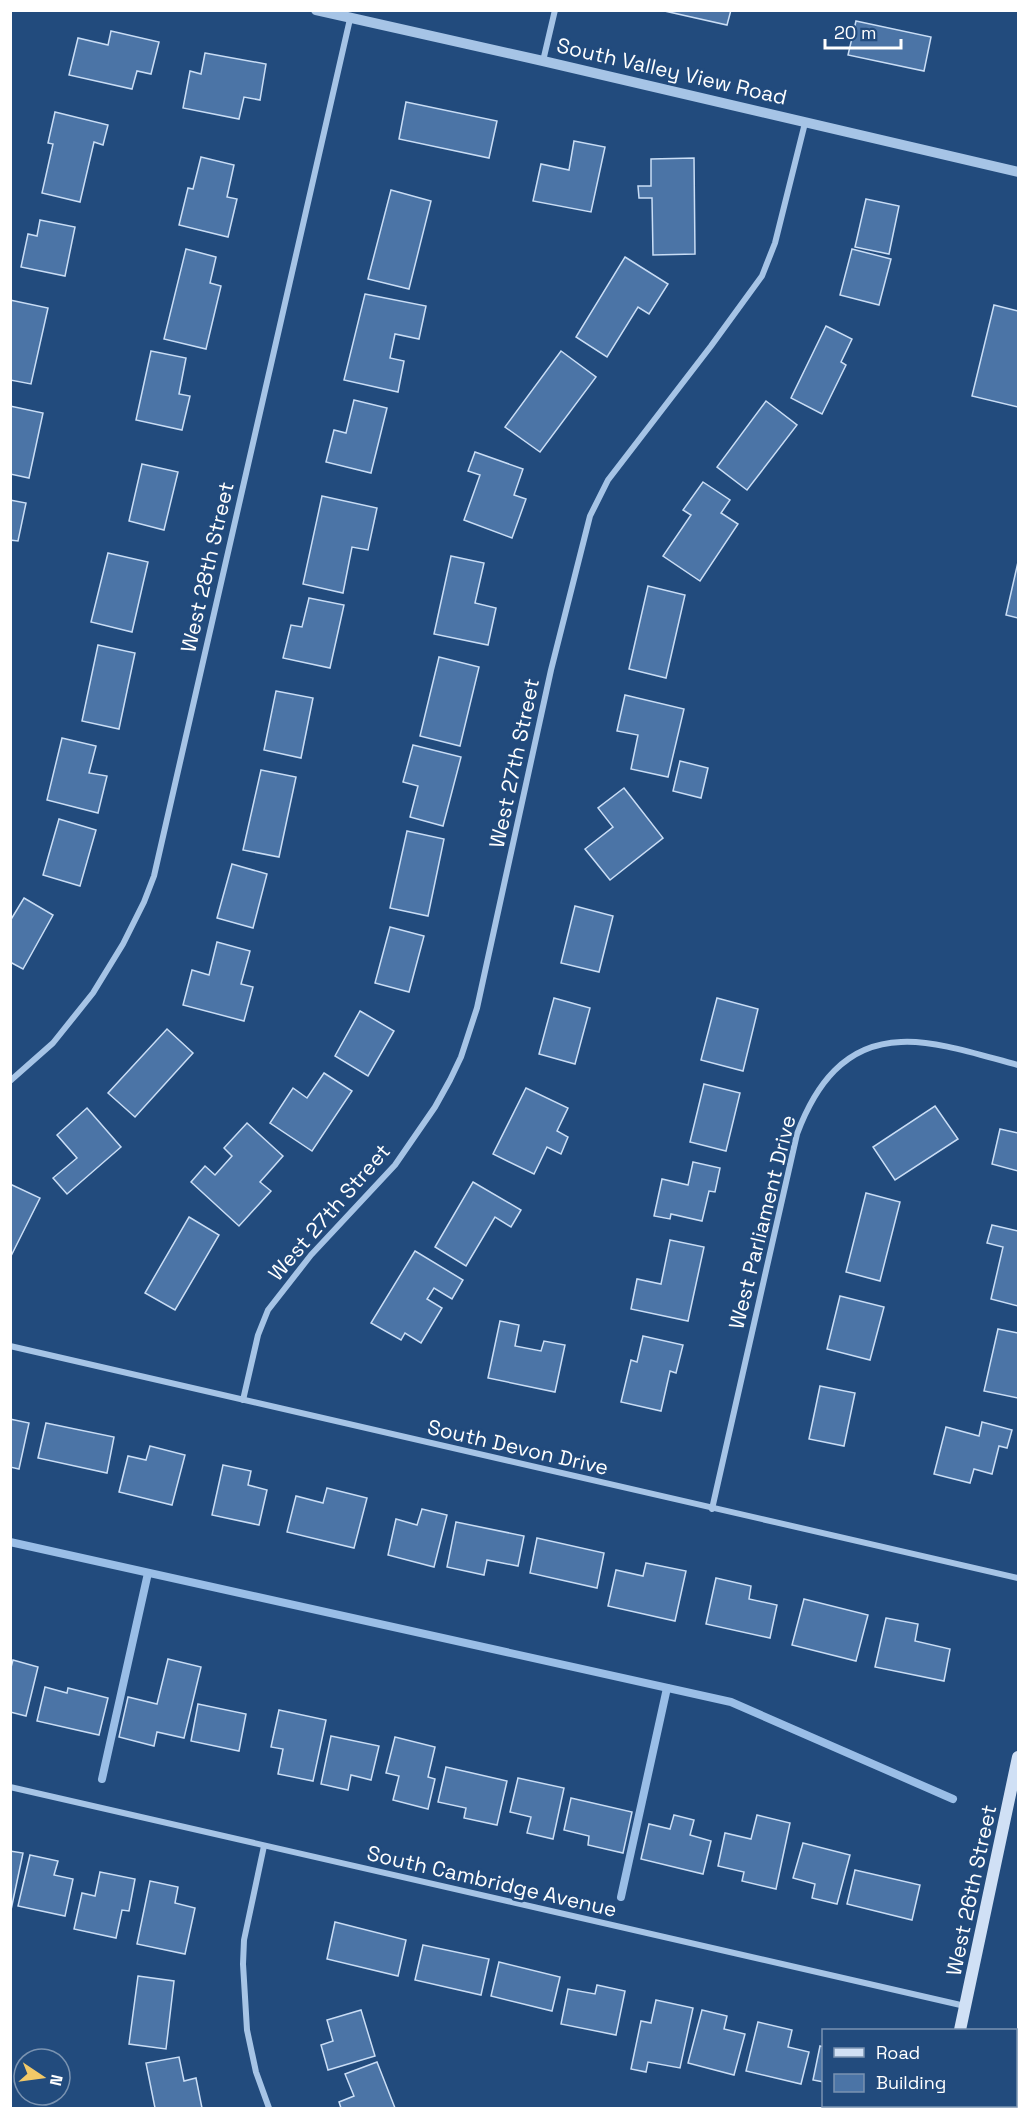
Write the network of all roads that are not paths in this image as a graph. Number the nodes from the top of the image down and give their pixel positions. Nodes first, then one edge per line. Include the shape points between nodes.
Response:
1 (316, 10) edge
2 (555, 10) edge
3 (350, 19) junction
4 (543, 61) junction
5 (805, 123) junction
6 (1018, 172) edge
7 (1018, 1065) edge
8 (10, 1081) edge
9 (10, 1346) edge
10 (243, 1400) junction
11 (712, 1509) junction
12 (1018, 1578) edge
13 (1018, 1757) edge
14 (10, 1787) edge
15 (264, 1846) junction
16 (966, 2006) junction
17 (960, 2029) edge
18 (269, 2109) edge

1 - 3 street, South Valley View Road
2 - 4 street
3 - 4 street, South Valley View Road
3 - 8 street, West 28th Street via 154,876 123,944 93,993 53,1043
4 - 5 street, South Valley View Road
5 - 6 street, South Valley View Road
5 - 10 street, West 27th Street via 775,243 762,276 608,480 590,516 551,670 477,1008 461,1057 435,1107 395,1165 311,1255 268,1310
7 - 11 street, West Parliament Drive via 927,1043 900,1042 876,1046 850,1059 827,1076 817,1090 797,1134
9 - 10 street, South Devon Drive
10 - 11 street, South Devon Drive
11 - 12 street, South Devon Drive
13 - 16 main road, West 26th Street
14 - 15 street, South Cambridge Avenue
15 - 16 street, South Cambridge Avenue
15 - 18 street via 244,1940 243,1964 247,2030
16 - 17 main road, West 26th Street

